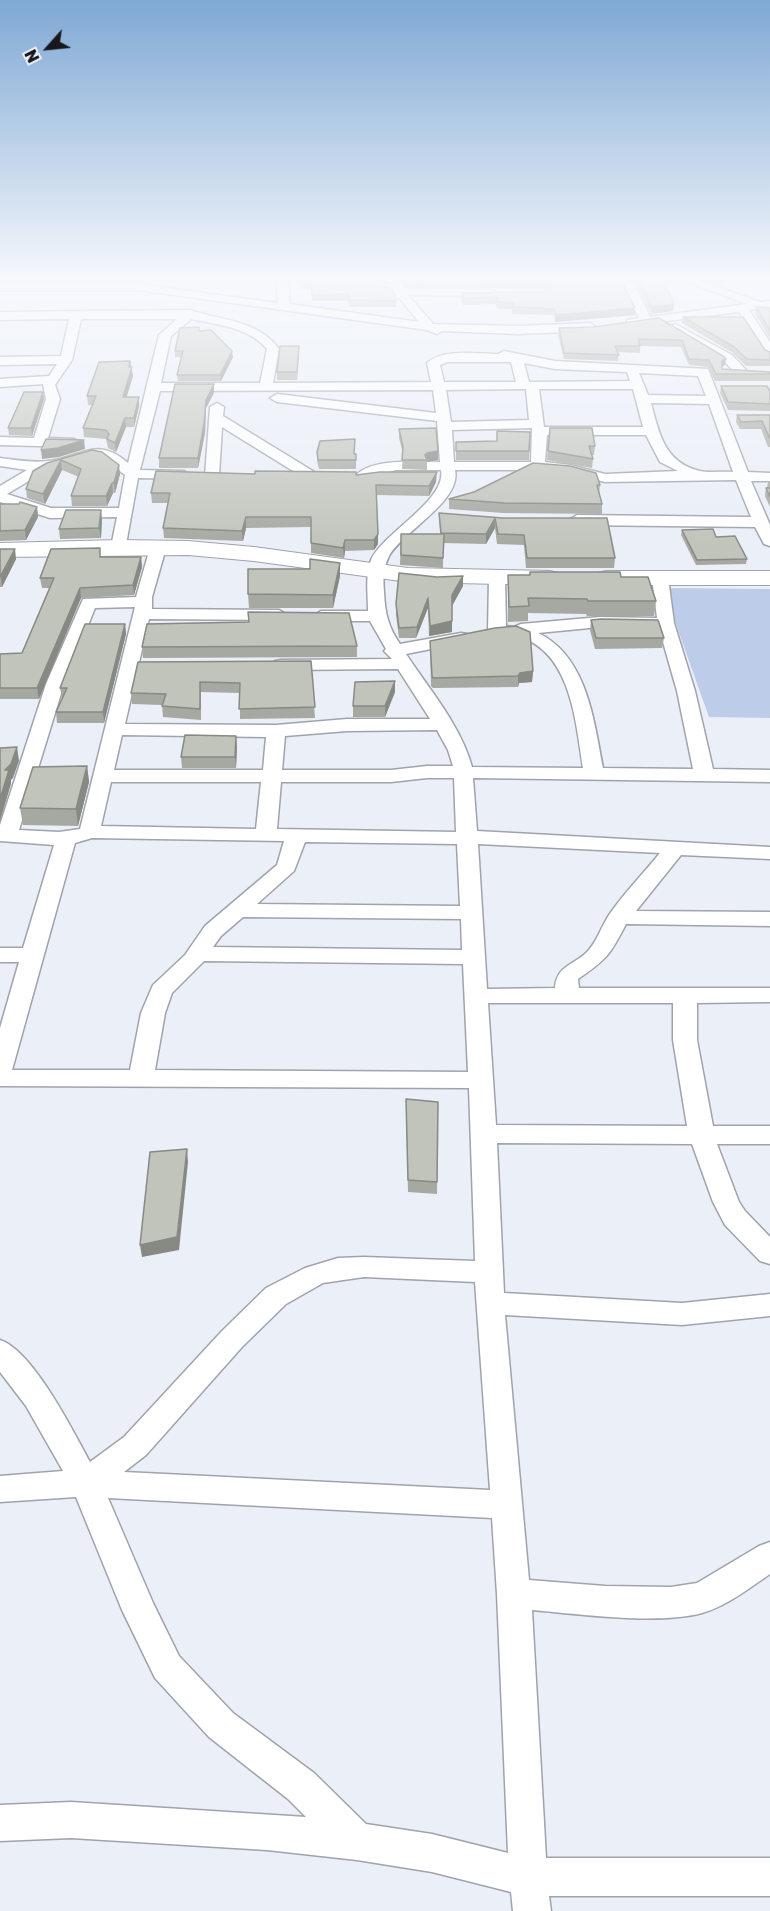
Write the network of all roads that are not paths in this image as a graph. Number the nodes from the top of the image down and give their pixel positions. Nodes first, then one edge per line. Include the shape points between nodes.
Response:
1 (60, 368) edge
2 (158, 368) edge
3 (270, 368) edge
4 (435, 368) edge
5 (520, 368) edge
6 (742, 368) edge
7 (631, 369) joint
8 (703, 372) junction
9 (51, 380) junction
10 (0, 382) edge
11 (528, 386) junction
12 (154, 387) junction
13 (219, 387) junction
14 (240, 387) junction
15 (266, 387) junction
16 (440, 387) junction
17 (714, 391) junction
18 (641, 392) junction
19 (217, 418) junction
20 (444, 422) junction
21 (538, 428) junction
22 (651, 431) junction
23 (0, 441) edge
24 (39, 441) junction
25 (128, 444) junction
26 (0, 462) edge
27 (43, 466) junction
28 (535, 466) junction
29 (448, 471) junction
30 (132, 474) junction
31 (698, 475) junction
32 (278, 476) edge
33 (357, 476) edge
34 (742, 477) junction
35 (770, 477) edge
36 (500, 482) edge
37 (0, 492) edge
38 (0, 497) edge
39 (459, 499) edge
40 (426, 510) junction
41 (124, 512) junction
42 (448, 515) edge
43 (558, 520) edge
44 (761, 522) junction
45 (770, 541) edge
46 (119, 547) junction
47 (158, 548) junction
48 (0, 550) edge
49 (375, 572) junction
50 (497, 578) junction
51 (660, 578) junction
52 (770, 578) edge
53 (144, 608) junction
54 (377, 616) junction
55 (666, 624) junction
56 (516, 629) junction
57 (497, 631) junction
58 (398, 657) junction
59 (260, 665) edge
60 (443, 724) junction
61 (115, 729) junction
62 (276, 731) junction
63 (463, 774) junction
64 (594, 774) junction
65 (704, 775) junction
66 (104, 776) junction
67 (770, 776) edge
68 (274, 777) junction
69 (89, 832) junction
70 (3, 835) edge
71 (266, 835) junction
72 (296, 836) junction
73 (66, 838) junction
74 (466, 838) junction
75 (675, 849) junction
76 (770, 853) edge
77 (236, 910) junction
78 (470, 914) junction
79 (619, 917) junction
80 (770, 919) edge
81 (198, 954) junction
82 (0, 955) edge
83 (31, 956) junction
84 (473, 957) junction
85 (770, 995) edge
86 (476, 996) junction
87 (567, 996) junction
88 (685, 996) junction
89 (0, 1070) edge
90 (0, 1078) edge
91 (141, 1078) junction
92 (480, 1080) junction
93 (484, 1134) junction
94 (770, 1136) edge
95 (702, 1137) junction
96 (770, 1254) edge
97 (489, 1272) junction
98 (490, 1303) junction
99 (770, 1305) edge
100 (0, 1352) edge
101 (86, 1483) junction
102 (0, 1489) edge
103 (507, 1505) junction
104 (770, 1556) edge
105 (514, 1594) junction
106 (0, 1823) edge
107 (357, 1841) junction
108 (770, 1877) edge
109 (530, 1894) edge

1 - 9 street
2 - 12 street
3 - 15 street
4 - 16 street
5 - 11 street
6 - 8 street via 746,371
7 - 8 street
7 - 18 street
8 - 17 street
9 - 10 street
9 - 24 street via 53,399
11 - 16 street
11 - 18 street
11 - 21 street
12 - 13 street
12 - 25 street
13 - 14 street
13 - 19 street
14 - 15 street
14 - 20 street via 249,393 275,398
15 - 16 street
16 - 20 street
17 - 18 street
17 - 34 street via 726,416
18 - 22 street
19 - 30 street via 218,476
19 - 32 street via 317,476
20 - 21 street
20 - 29 street
21 - 22 street
21 - 28 street
22 - 31 street via 665,459
23 - 24 street
24 - 25 street
25 - 30 street
26 - 27 street
27 - 30 street via 101,453 114,457
27 - 37 street
28 - 29 street
28 - 31 street via 605,478
28 - 36 street
29 - 33 street
29 - 40 street via 439,498
30 - 41 street
31 - 34 street
34 - 35 street
34 - 44 street
38 - 41 street via 50,513
39 - 40 street
40 - 42 street
40 - 49 street via 386,548
41 - 46 street
43 - 44 street
44 - 45 street
46 - 47 main road
46 - 48 main road
47 - 49 main road via 254,555
47 - 53 street
49 - 50 main road
49 - 54 street
50 - 51 main road
50 - 57 street
51 - 52 main road
51 - 55 street
53 - 54 street
53 - 61 street via 136,665
53 - 70 street via 89,603 55,684
54 - 58 street
55 - 56 street via 600,622
55 - 65 street via 686,691
56 - 57 street
56 - 64 street via 549,643 570,675 580,700
57 - 58 street
58 - 59 street
58 - 60 street
60 - 62 street via 347,724
60 - 63 street via 458,750
61 - 62 street
61 - 66 street
62 - 68 street
63 - 64 street
63 - 68 street
63 - 74 street
64 - 65 street
65 - 67 street
66 - 68 street
66 - 69 street
68 - 71 street
69 - 71 street
69 - 73 street
70 - 73 street
71 - 72 street
72 - 74 street
72 - 77 street via 287,867
73 - 83 street
74 - 75 street
74 - 78 street
75 - 76 street
75 - 79 street
77 - 78 street
77 - 81 street via 213,931
78 - 84 street
79 - 80 street
79 - 87 street via 601,950 570,974
81 - 84 street
81 - 91 street via 161,990
82 - 83 street
83 - 89 street
84 - 86 street
85 - 88 street
86 - 87 street
86 - 92 street
87 - 88 street
88 - 95 street via 685,1040
90 - 91 street
91 - 92 street
92 - 93 street
93 - 95 street
93 - 97 street
94 - 95 street
95 - 96 street via 735,1218
97 - 98 street
97 - 101 street via 364,1267 338,1269 294,1285 276,1296 232,1339 135,1446
98 - 99 street via 682,1314
98 - 103 street
100 - 101 street via 32,1391
101 - 102 street
101 - 103 street
101 - 107 street via 167,1667 221,1725 301,1786
103 - 105 street
104 - 105 street via 701,1598 671,1602 605,1601
105 - 109 street
106 - 107 street via 94,1821 267,1831
107 - 109 street via 432,1853
108 - 109 street

